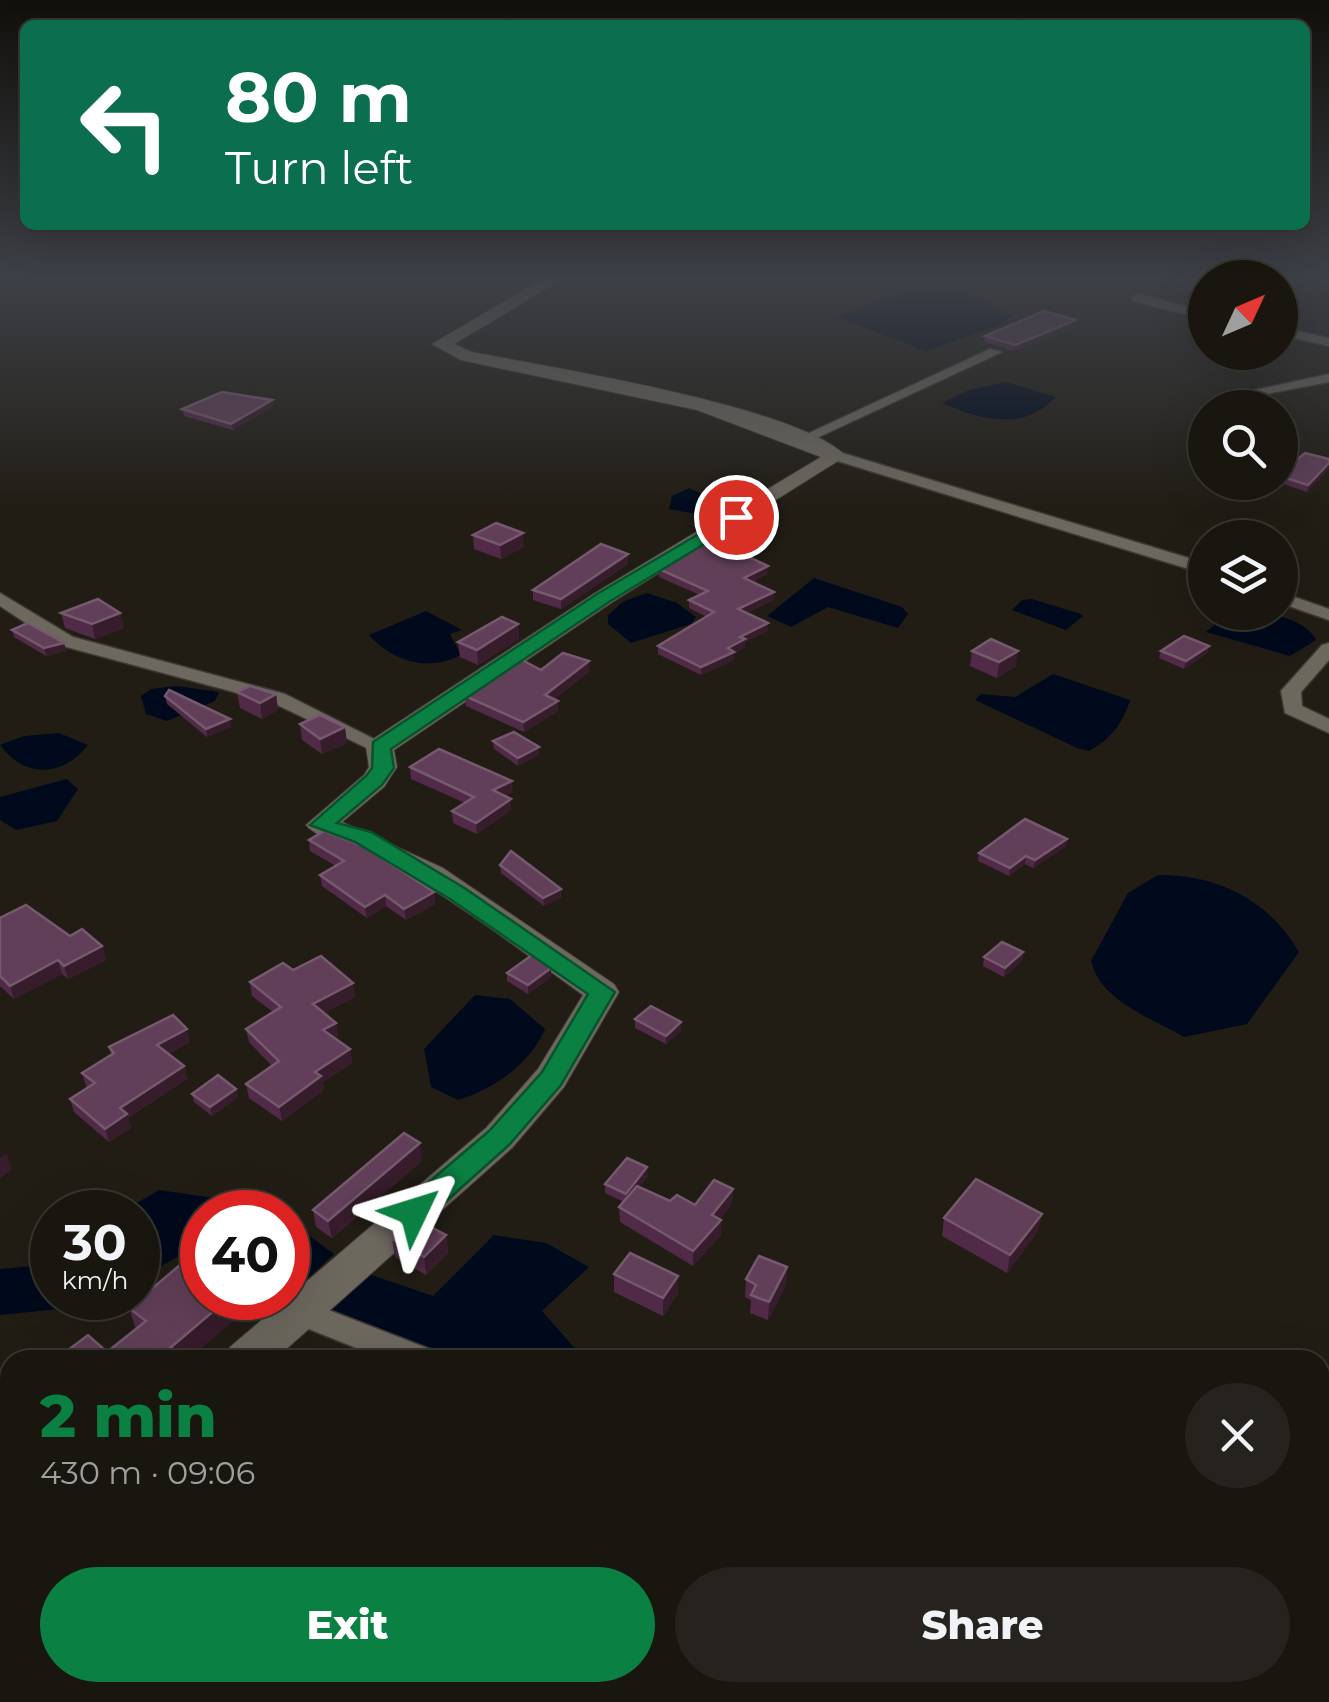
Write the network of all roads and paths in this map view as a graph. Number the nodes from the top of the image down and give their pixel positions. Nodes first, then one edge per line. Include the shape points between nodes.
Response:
1 (461, 353) edge
2 (992, 353) edge
3 (1329, 378) edge
4 (1266, 390) edge
5 (803, 438) junction
6 (836, 456) junction
7 (1188, 563) edge
8 (0, 598) edge
9 (1298, 603) edge
10 (1329, 615) edge
11 (1329, 649) edge
12 (1329, 727) edge
13 (380, 747) junction
14 (310, 1303) edge
15 (310, 1316) edge
16 (291, 1320) edge
17 (256, 1350) edge
18 (396, 1350) edge

1 - 5 street
2 - 5 street
3 - 4 street
5 - 6 street
6 - 7 street
6 - 13 street via 603,598
8 - 13 street via 66,641 278,698
9 - 10 street
11 - 12 street via 1289,699 1292,709
13 - 14 street via 383,768 374,781 321,825 363,837 602,992 551,1078 499,1138
15 - 18 street
16 - 17 street

